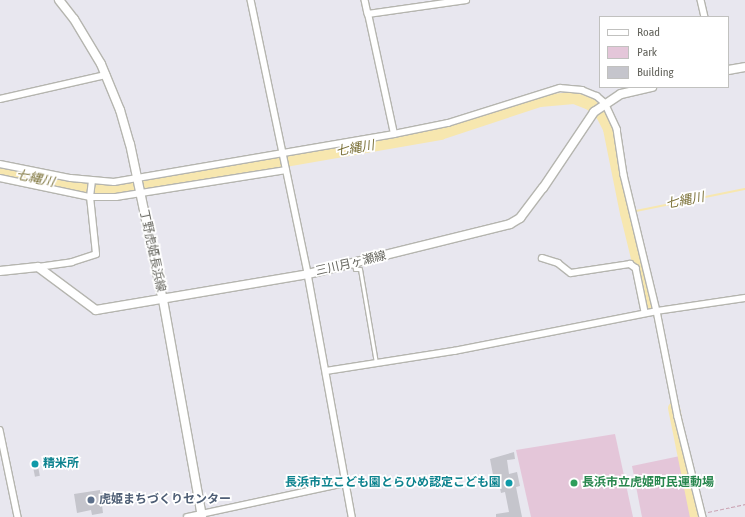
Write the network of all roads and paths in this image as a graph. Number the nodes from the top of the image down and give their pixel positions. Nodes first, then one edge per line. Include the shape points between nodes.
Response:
1 (59, 0) edge
2 (251, 0) edge
3 (365, 0) edge
4 (466, 0) edge
5 (701, 0) edge
6 (368, 14) junction
7 (705, 16) edge
8 (745, 67) edge
9 (729, 70) edge
10 (106, 75) junction
11 (648, 88) edge
12 (0, 99) edge
13 (603, 105) junction
14 (394, 134) junction
15 (282, 152) junction
16 (0, 164) edge
17 (286, 170) junction
18 (0, 178) edge
19 (137, 178) junction
20 (92, 180) junction
21 (140, 193) junction
22 (90, 197) junction
23 (542, 258) dead end
24 (354, 263) junction
25 (38, 267) junction
26 (0, 271) edge
27 (308, 274) junction
28 (745, 298) edge
29 (163, 300) junction
30 (657, 311) junction
31 (645, 312) junction
32 (376, 363) junction
33 (326, 371) junction
34 (0, 430) edge
35 (346, 484) junction
36 (745, 504) edge
37 (202, 515) edge
38 (702, 515) edge
39 (18, 517) edge
40 (187, 517) edge
41 (352, 517) edge

1 - 10 main road, 丁野虎姫長浜線 via 91,46
2 - 15 street
3 - 6 street
4 - 6 street
5 - 7 street
6 - 14 street
8 - 9 main road
10 - 12 street
10 - 19 main road, 丁野虎姫長浜線 via 120,110
11 - 13 main road, 三川月ヶ瀬線 via 621,94
13 - 14 street via 582,90 560,88 448,123
13 - 24 main road, 三川月ヶ瀬線 via 594,112 520,218 510,224
13 - 30 street via 617,129 624,175
14 - 15 street
15 - 17 street
15 - 19 street
16 - 20 street
17 - 21 street
17 - 27 street
18 - 22 street
19 - 20 street via 114,182
19 - 21 main road, 丁野虎姫長浜線
20 - 22 street
21 - 22 street
21 - 29 main road, 丁野虎姫長浜線
22 - 25 street via 96,254 72,262
23 - 31 street via 558,263 571,273 630,264 636,268
24 - 27 main road, 三川月ヶ瀬線
24 - 32 lane via 355,269 360,268
25 - 26 main road
25 - 29 main road, 三川月ヶ瀬線 via 92,309
27 - 29 main road, 三川月ヶ瀬線
27 - 33 street
28 - 30 street
29 - 37 main road, 丁野虎姫長浜線
30 - 31 street
30 - 38 street via 678,417
31 - 32 street via 543,334
32 - 33 street
33 - 35 street
34 - 39 street
35 - 37 street
35 - 41 street
36 - 38 path
37 - 40 street

